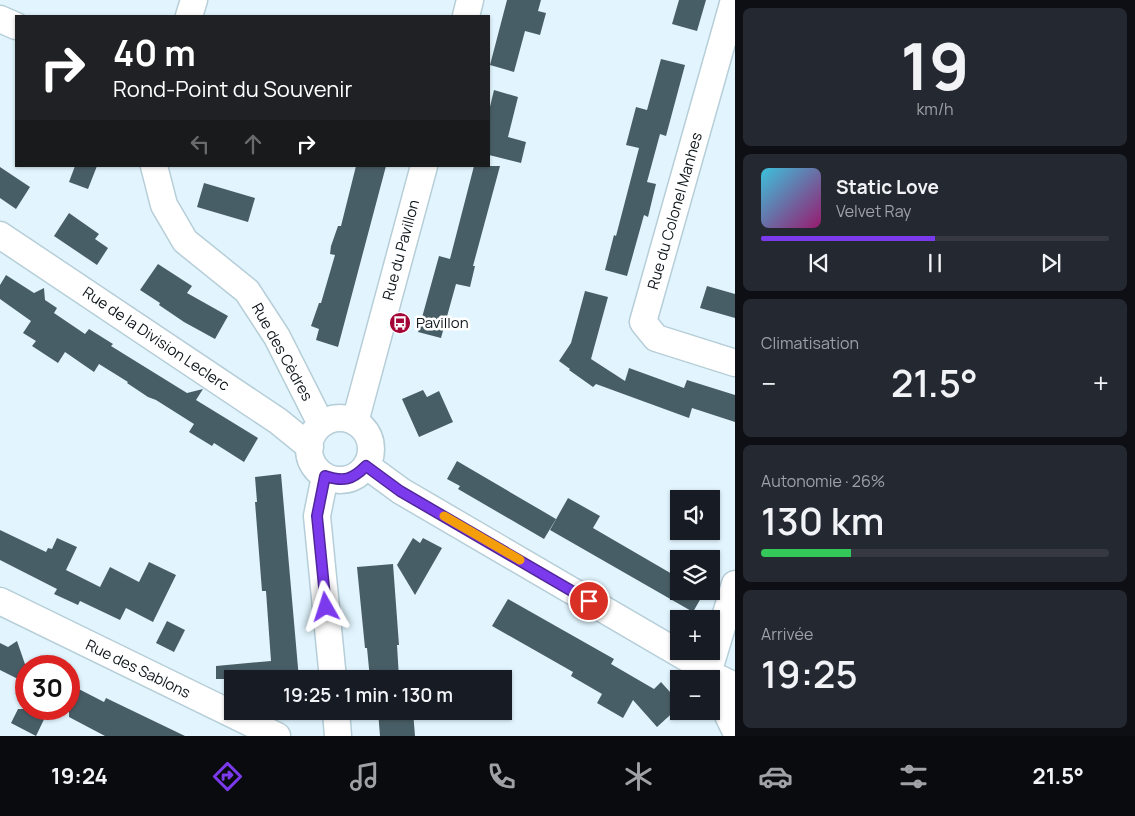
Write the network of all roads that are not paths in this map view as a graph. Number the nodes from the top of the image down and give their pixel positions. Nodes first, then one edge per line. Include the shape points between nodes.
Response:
1 (194, 0) edge
2 (470, 0) edge
3 (734, 0) edge
4 (189, 15) edge
5 (466, 15) edge
6 (0, 20) edge
7 (15, 26) edge
8 (154, 167) edge
9 (424, 167) edge
10 (0, 235) edge
11 (735, 364) edge
12 (354, 422) junction
13 (316, 435) junction
14 (366, 466) junction
15 (325, 476) junction
16 (735, 584) edge
17 (0, 602) edge
18 (332, 670) edge
19 (704, 670) edge
20 (709, 670) edge
21 (720, 679) edge
22 (735, 686) edge
23 (720, 698) edge
24 (337, 720) edge
25 (735, 730) edge
26 (277, 736) edge
27 (338, 736) edge

1 - 4 street
2 - 5 street
3 - 11 street, Rue du Colonel Manhes via 643,322 656,338
6 - 7 street
8 - 13 street, Rue des Cèdres via 164,205 185,241 247,291 277,337
9 - 12 street, Rue du Pavillon
10 - 13 street, Rue de la Division Leclerc via 278,421
12 - 13 street via 345,418 332,419
12 - 14 street via 369,436 371,455
13 - 15 street via 311,458
14 - 15 street via 352,478 338,480
14 - 19 street via 400,491
15 - 18 street via 317,516
16 - 20 street
17 - 26 street, Rue des Sablons
21 - 22 street
23 - 25 street
24 - 27 street

